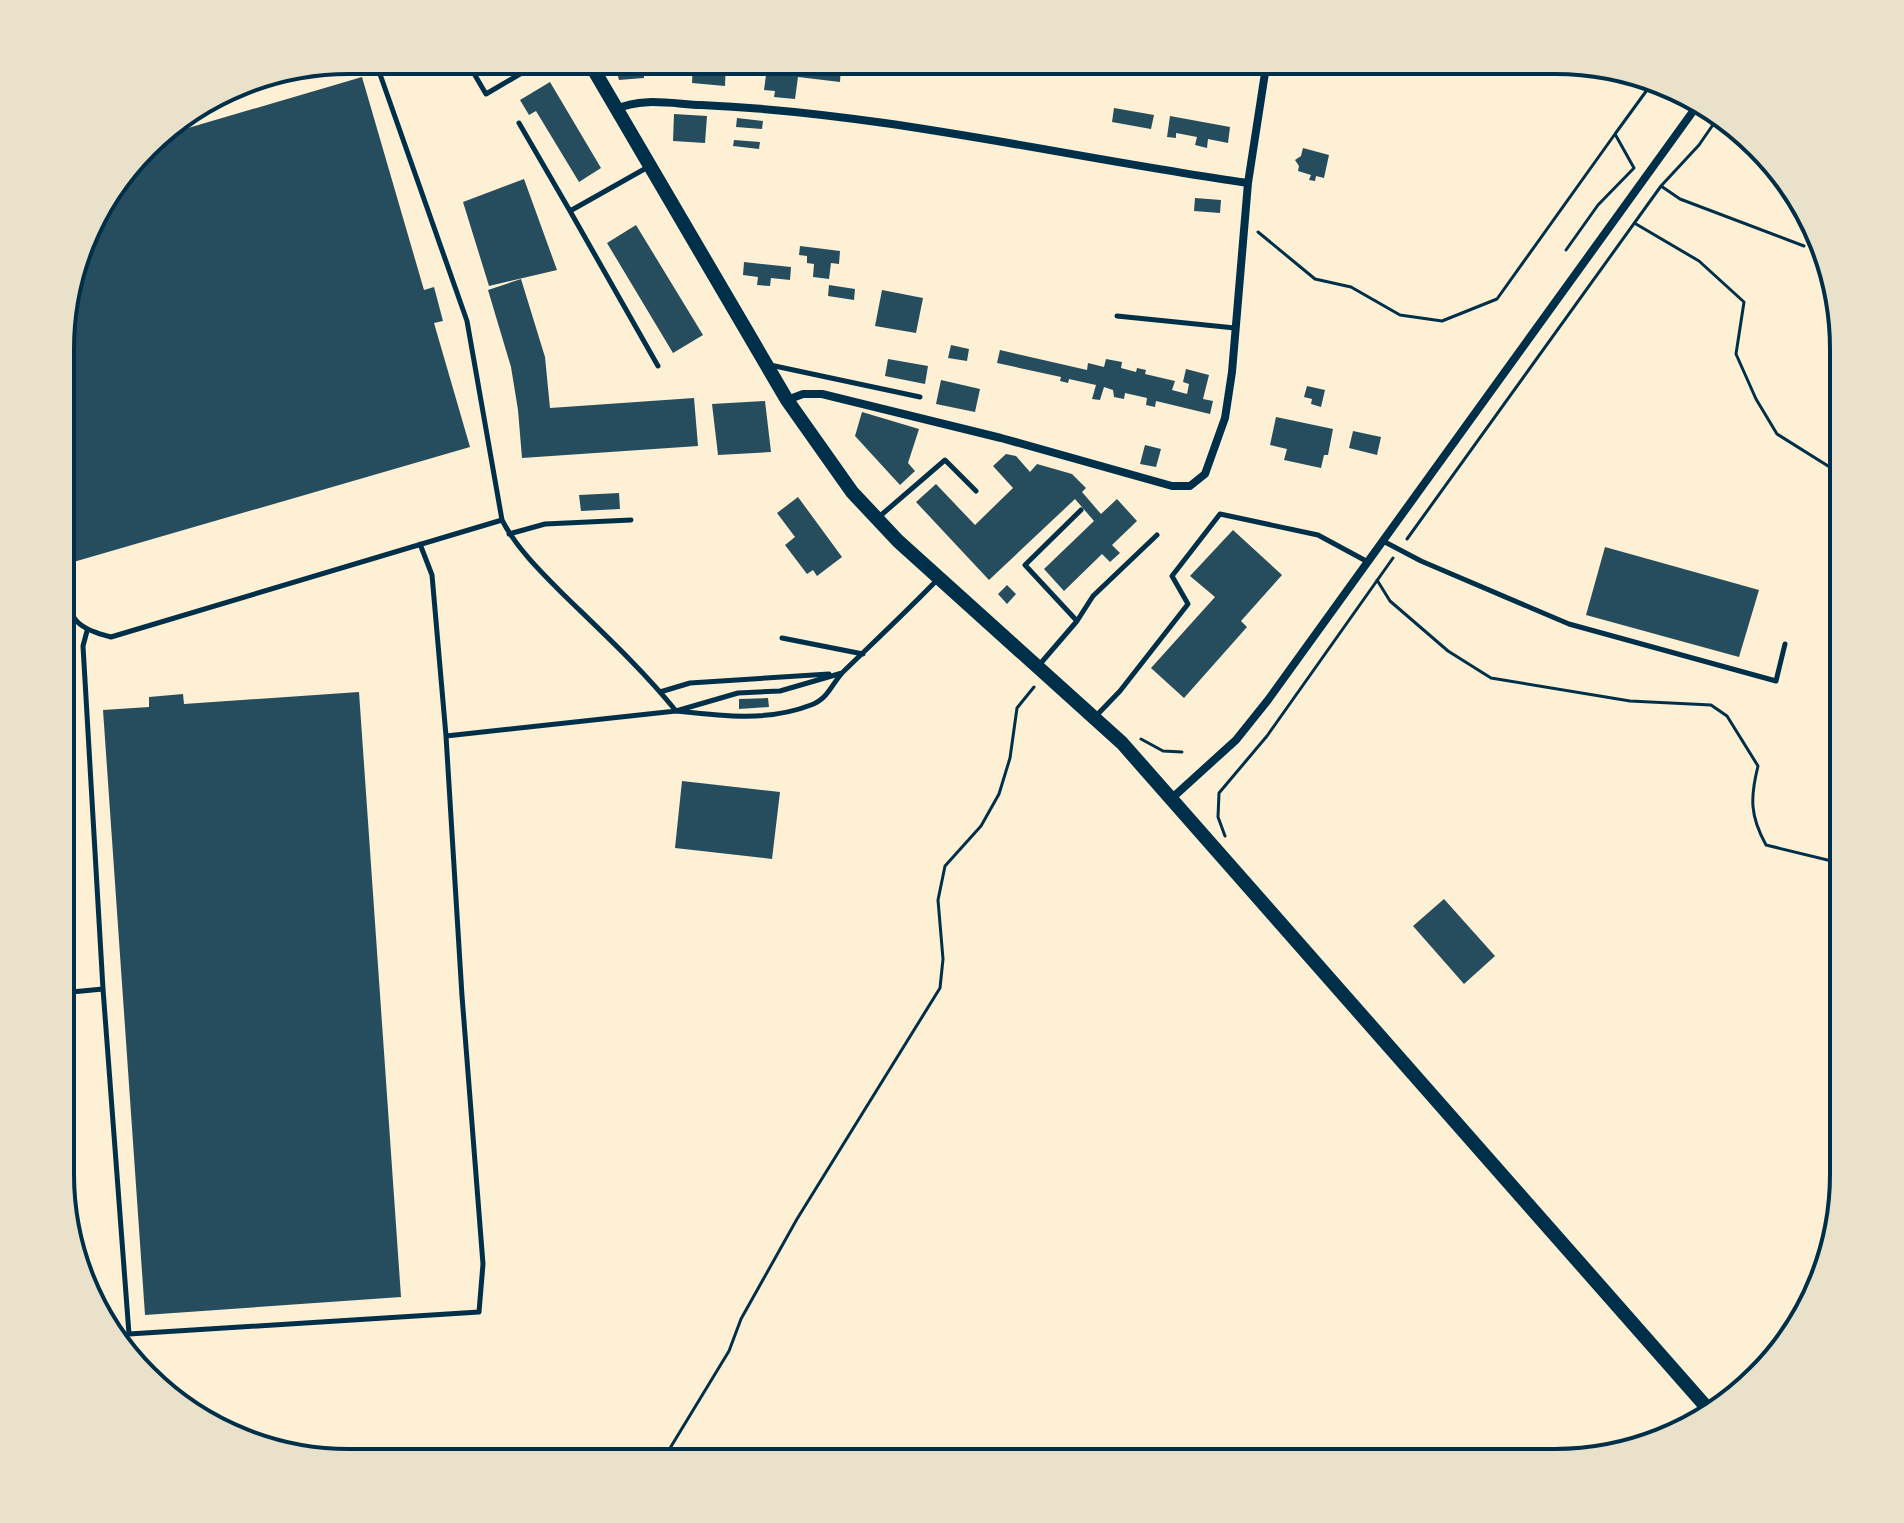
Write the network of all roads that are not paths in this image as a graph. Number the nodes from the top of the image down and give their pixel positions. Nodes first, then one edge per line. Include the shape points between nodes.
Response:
1 (380, 75) edge
2 (475, 75) edge
3 (518, 75) edge
4 (597, 75) edge
5 (1265, 75) edge
6 (617, 109) junction
7 (1693, 111) edge
8 (519, 123) dead end
9 (650, 166) junction
10 (1248, 183) junction
11 (570, 211) junction
12 (1117, 316) dead end
13 (1236, 328) junction
14 (766, 364) junction
15 (658, 366) dead end
16 (920, 397) dead end
17 (787, 400) junction
18 (976, 491) dead end
19 (1081, 510) dead end
20 (502, 520) junction
21 (631, 520) dead end
22 (876, 520) junction
23 (509, 534) junction
24 (1157, 535) dead end
25 (1383, 541) junction
26 (420, 544) junction
27 (1368, 562) junction
28 (939, 579) junction
29 (74, 620) edge
30 (1077, 621) junction
31 (87, 631) junction
32 (782, 638) dead end
33 (1785, 644) dead end
34 (864, 655) junction
35 (1040, 671) junction
36 (842, 673) junction
37 (660, 692) junction
38 (676, 711) junction
39 (1094, 717) junction
40 (446, 736) junction
41 (1171, 799) junction
42 (103, 989) junction
43 (75, 992) edge
44 (1704, 1404) edge

1 - 20 lane via 467,321
2 - 3 lane via 486,94
4 - 6 street
5 - 10 street
6 - 9 street
6 - 10 street via 638,102 826,115
7 - 25 street
8 - 11 lane
9 - 11 lane
9 - 14 street
10 - 13 street
11 - 15 lane
12 - 13 lane
13 - 17 street via 1225,418 1205,474 1190,486 1172,486 822,394
14 - 16 lane
14 - 17 street
17 - 22 street
18 - 22 lane via 945,460
19 - 30 lane via 1025,565
20 - 23 lane
20 - 26 lane
21 - 23 lane via 545,524
22 - 28 street
23 - 37 lane
24 - 30 lane via 1093,596
25 - 27 street
25 - 33 lane via 1569,624 1776,681
26 - 31 lane via 111,637
26 - 40 lane via 432,575
27 - 39 lane via 1318,535 1220,514 1172,576 1188,604
27 - 41 street via 1236,740
28 - 34 lane
28 - 35 street
29 - 31 lane
30 - 35 lane
31 - 42 lane via 83,646
32 - 34 lane
34 - 36 lane
35 - 39 street
36 - 37 lane via 690,683
36 - 38 lane
36 - 38 lane via 813,705 761,716
37 - 38 lane
38 - 40 lane
39 - 41 street
40 - 42 lane via 483,1264 479,1312 129,1334
41 - 44 street
42 - 43 lane

